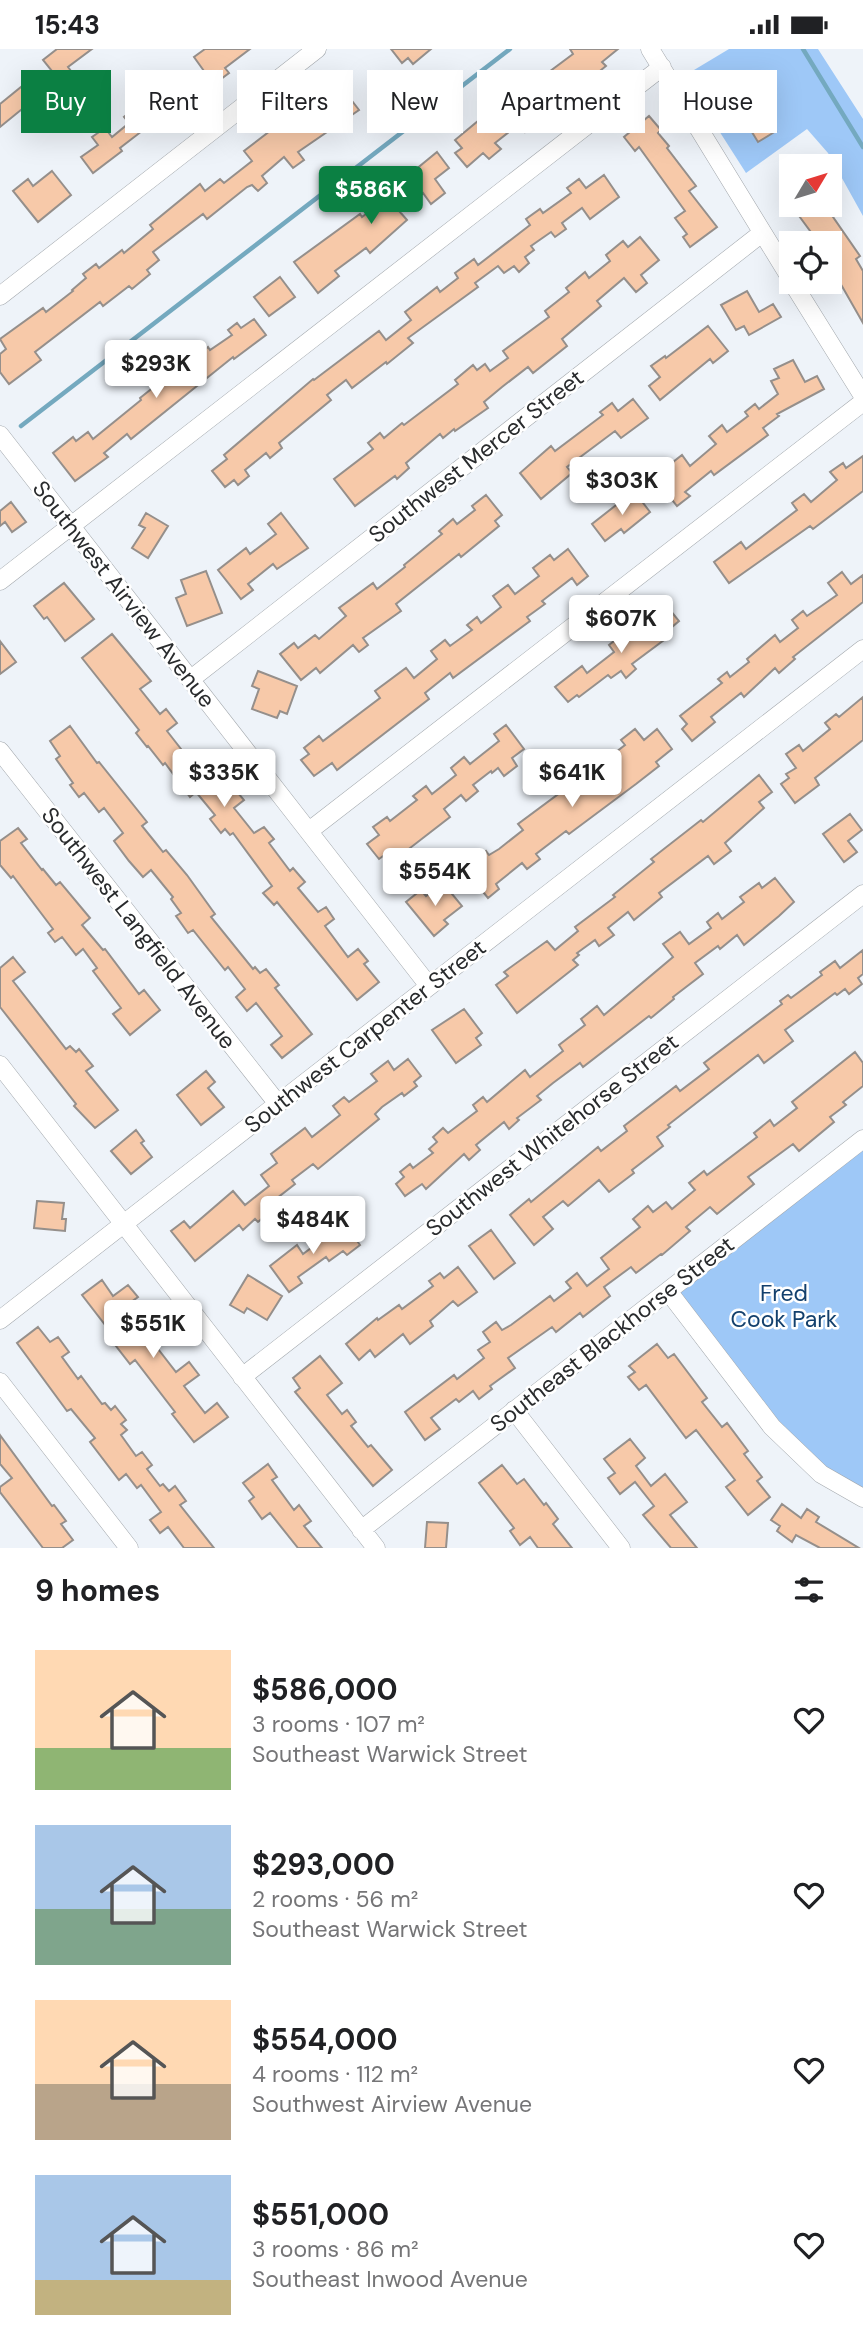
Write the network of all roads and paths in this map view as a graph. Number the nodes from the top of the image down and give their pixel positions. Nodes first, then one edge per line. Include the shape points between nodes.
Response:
1 (317, 49) edge
2 (650, 49) edge
3 (662, 68) junction
4 (762, 233) junction
5 (779, 260) edge
6 (800, 294) edge
7 (0, 296) edge
8 (863, 396) edge
9 (863, 402) edge
10 (0, 435) edge
11 (70, 526) junction
12 (0, 581) edge
13 (863, 649) edge
14 (191, 679) junction
15 (0, 751) edge
16 (309, 831) junction
17 (863, 894) edge
18 (429, 986) junction
19 (0, 1065) edge
20 (278, 1104) junction
21 (863, 1139) edge
22 (124, 1224) junction
23 (668, 1291) junction
24 (0, 1320) edge
25 (242, 1377) junction
26 (0, 1382) edge
27 (514, 1410) junction
28 (863, 1498) edge
29 (361, 1530) junction
30 (129, 1548) edge
31 (376, 1548) edge
32 (621, 1548) edge

1 - 7 street
2 - 3 street
3 - 4 street
3 - 11 street
4 - 5 street
4 - 14 street, Southwest Mercer Street
6 - 8 street
9 - 16 street
10 - 11 street, Southwest Airview Avenue
11 - 12 street
11 - 14 street, Southwest Airview Avenue
13 - 18 street, Southwest Carpenter Street
14 - 16 street, Southwest Airview Avenue
15 - 20 street, Southwest Langfield Avenue
16 - 18 street, Southwest Airview Avenue
17 - 25 street, Southwest Whitehorse Street
18 - 20 street, Southwest Carpenter Street
19 - 22 street
20 - 22 street, Southwest Carpenter Street
21 - 23 street, Southeast Blackhorse Street
22 - 24 street, Southwest Carpenter Street
22 - 25 street
23 - 27 street, Southeast Blackhorse Street
23 - 28 street via 772,1427 821,1474
25 - 29 street
26 - 30 street
27 - 29 street, Southeast Blackhorse Street
27 - 32 street
29 - 31 street

